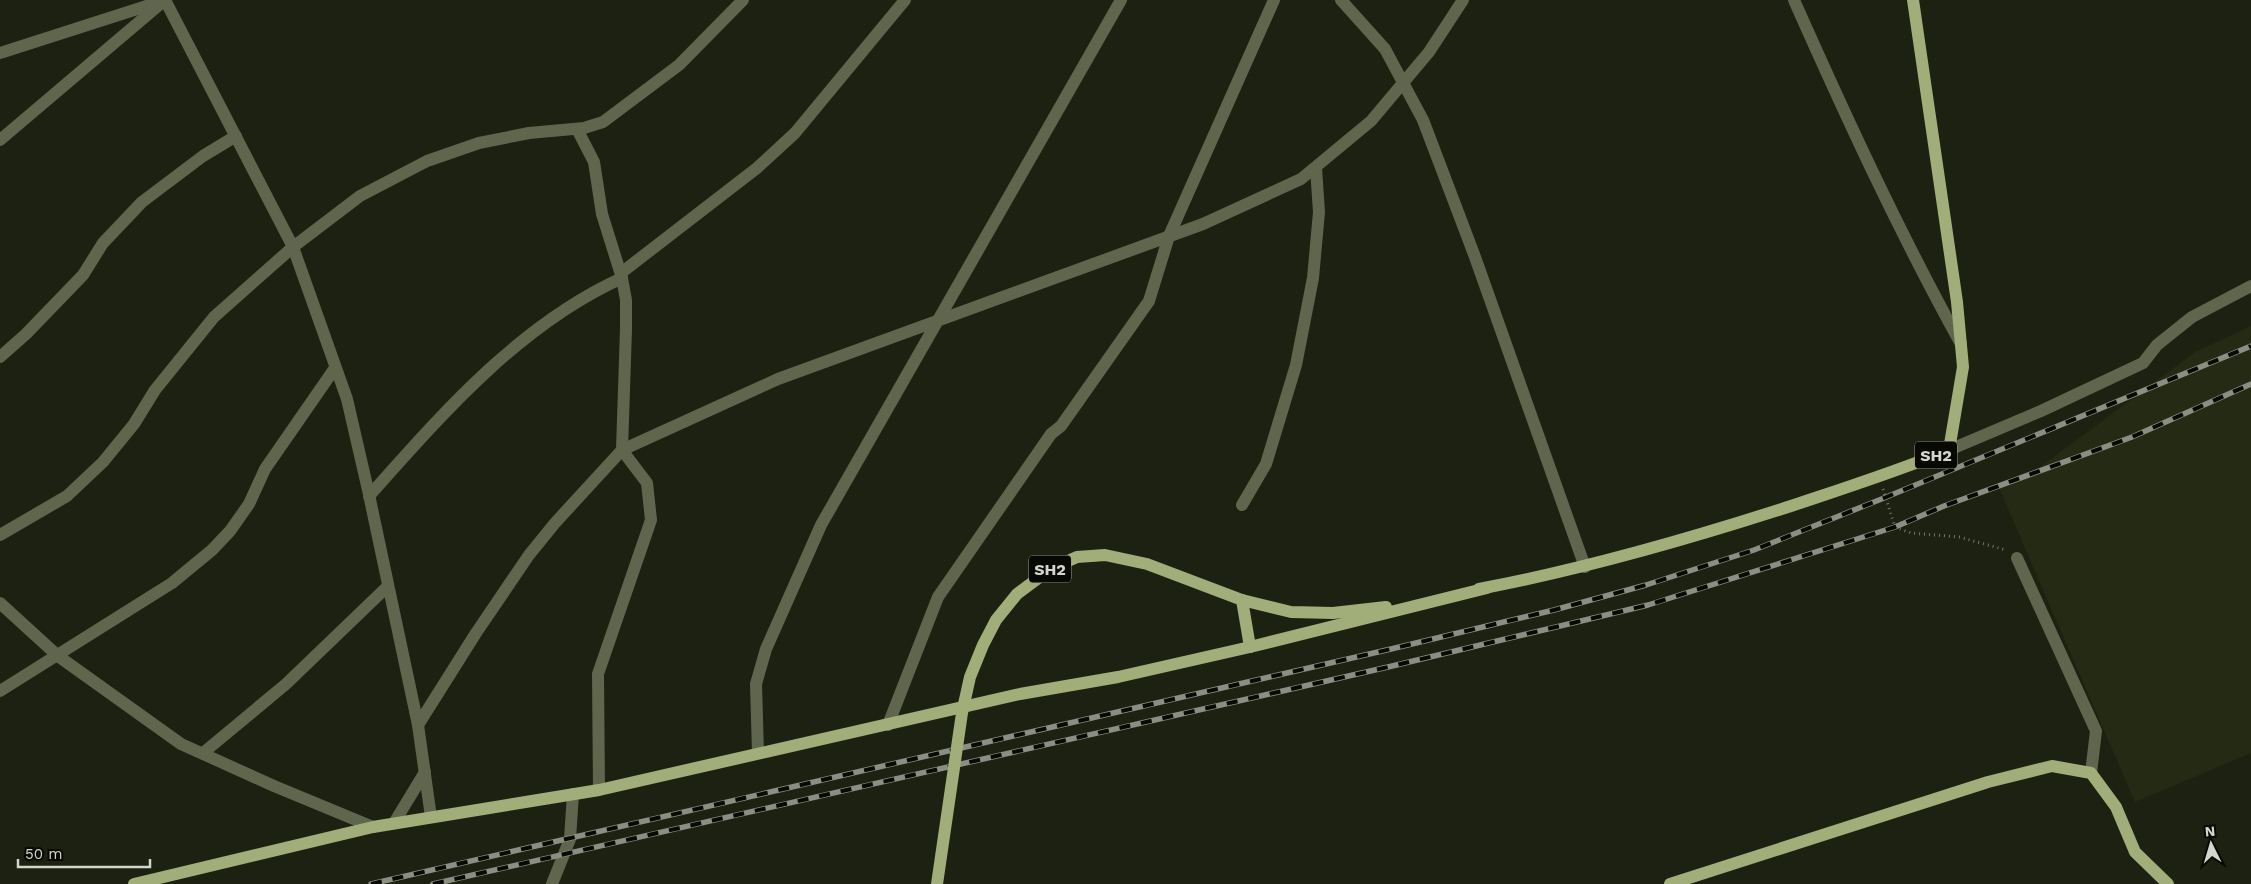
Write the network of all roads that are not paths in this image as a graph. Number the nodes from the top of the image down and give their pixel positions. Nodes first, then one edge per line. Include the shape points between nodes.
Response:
1 (165, 0) edge
2 (742, 0) edge
3 (905, 0) edge
4 (1121, 0) edge
5 (1274, 0) edge
6 (1341, 0) edge
7 (1463, 0) edge
8 (1794, 0) edge
9 (1913, 0) edge
10 (0, 53) edge
11 (1404, 82) junction
12 (577, 129) junction
13 (236, 136) junction
14 (0, 140) edge
15 (1316, 168) junction
16 (1169, 236) junction
17 (293, 247) junction
18 (621, 275) junction
19 (2251, 286) edge
20 (938, 320) junction
21 (1961, 344) junction
22 (0, 357) edge
23 (335, 368) junction
24 (622, 450) junction
25 (1949, 450) junction
26 (370, 496) junction
27 (1242, 505) dead end
28 (0, 535) edge
29 (2017, 558) road end
30 (1585, 567) junction
31 (388, 586) junction
32 (1487, 588) junction
33 (1242, 600) junction
34 (0, 603) edge
35 (1250, 647) junction
36 (58, 656) junction
37 (0, 691) edge
38 (418, 725) junction
39 (888, 725) junction
40 (758, 752) junction
41 (203, 753) junction
42 (425, 772) junction
43 (2091, 773) junction
44 (600, 790) junction
45 (573, 794) junction
46 (431, 817) junction
47 (394, 823) junction
48 (373, 827) junction
49 (134, 884) edge
50 (552, 884) edge
51 (937, 884) edge
52 (1670, 884) edge
53 (2168, 884) edge

1 - 13 street
2 - 12 street via 678,65 631,102 603,122
3 - 18 street via 795,133 757,168
4 - 20 street
5 - 16 street
6 - 11 street via 1385,49
7 - 11 street via 1429,52
8 - 21 street via 1883,196
9 - 21 main road, SH2
10 - 14 street via 165,0
11 - 15 street via 1370,121
11 - 30 street via 1423,120 1475,257
12 - 17 street via 529,133 480,143 427,161 372,189
12 - 18 street via 594,162 602,214
13 - 17 street
13 - 22 street via 203,156 142,202 103,243 83,275
15 - 16 street via 1292,183
15 - 27 street via 1319,212 1313,278 1296,366 1266,464
16 - 20 street
16 - 39 street via 1149,301 1061,426 1050,434 938,597
17 - 23 street
17 - 28 street via 214,317 155,390 134,424 104,462 67,496
18 - 24 street via 626,300
18 - 26 street via 572,305 492,366 418,440
19 - 25 street via 2192,318 2157,345 2143,363 2041,412
20 - 24 street via 778,379
20 - 40 street via 821,525 766,649 756,684
21 - 25 main road, SH2 via 1963,367
23 - 26 street via 347,399
23 - 36 street via 265,469 249,504 212,550 172,583
24 - 38 street via 529,555
24 - 44 street via 647,483 651,520 598,674
25 - 30 main road, SH2 via 1734,525
26 - 31 street
29 - 43 street via 2096,731
30 - 32 main road, SH2
31 - 38 street
31 - 41 street via 286,684
32 - 33 main road, SH2, bridge via 1333,613 1291,612
32 - 35 main road
33 - 35 main road
33 - 51 main road, SH2, bridge via 1147,564 1105,555 1077,557 1060,564 1017,594 996,620 970,677
34 - 36 street
35 - 39 main road via 1118,677 1020,694
36 - 37 street
36 - 41 street via 181,744
38 - 42 street
39 - 40 main road
40 - 44 main road
41 - 48 street
42 - 46 street
42 - 47 street
43 - 52 main road via 2052,766 1988,782
43 - 53 main road via 2116,807 2135,852
44 - 45 main road
45 - 46 main road
45 - 50 street via 570,840
46 - 47 main road
47 - 48 main road
48 - 49 main road

